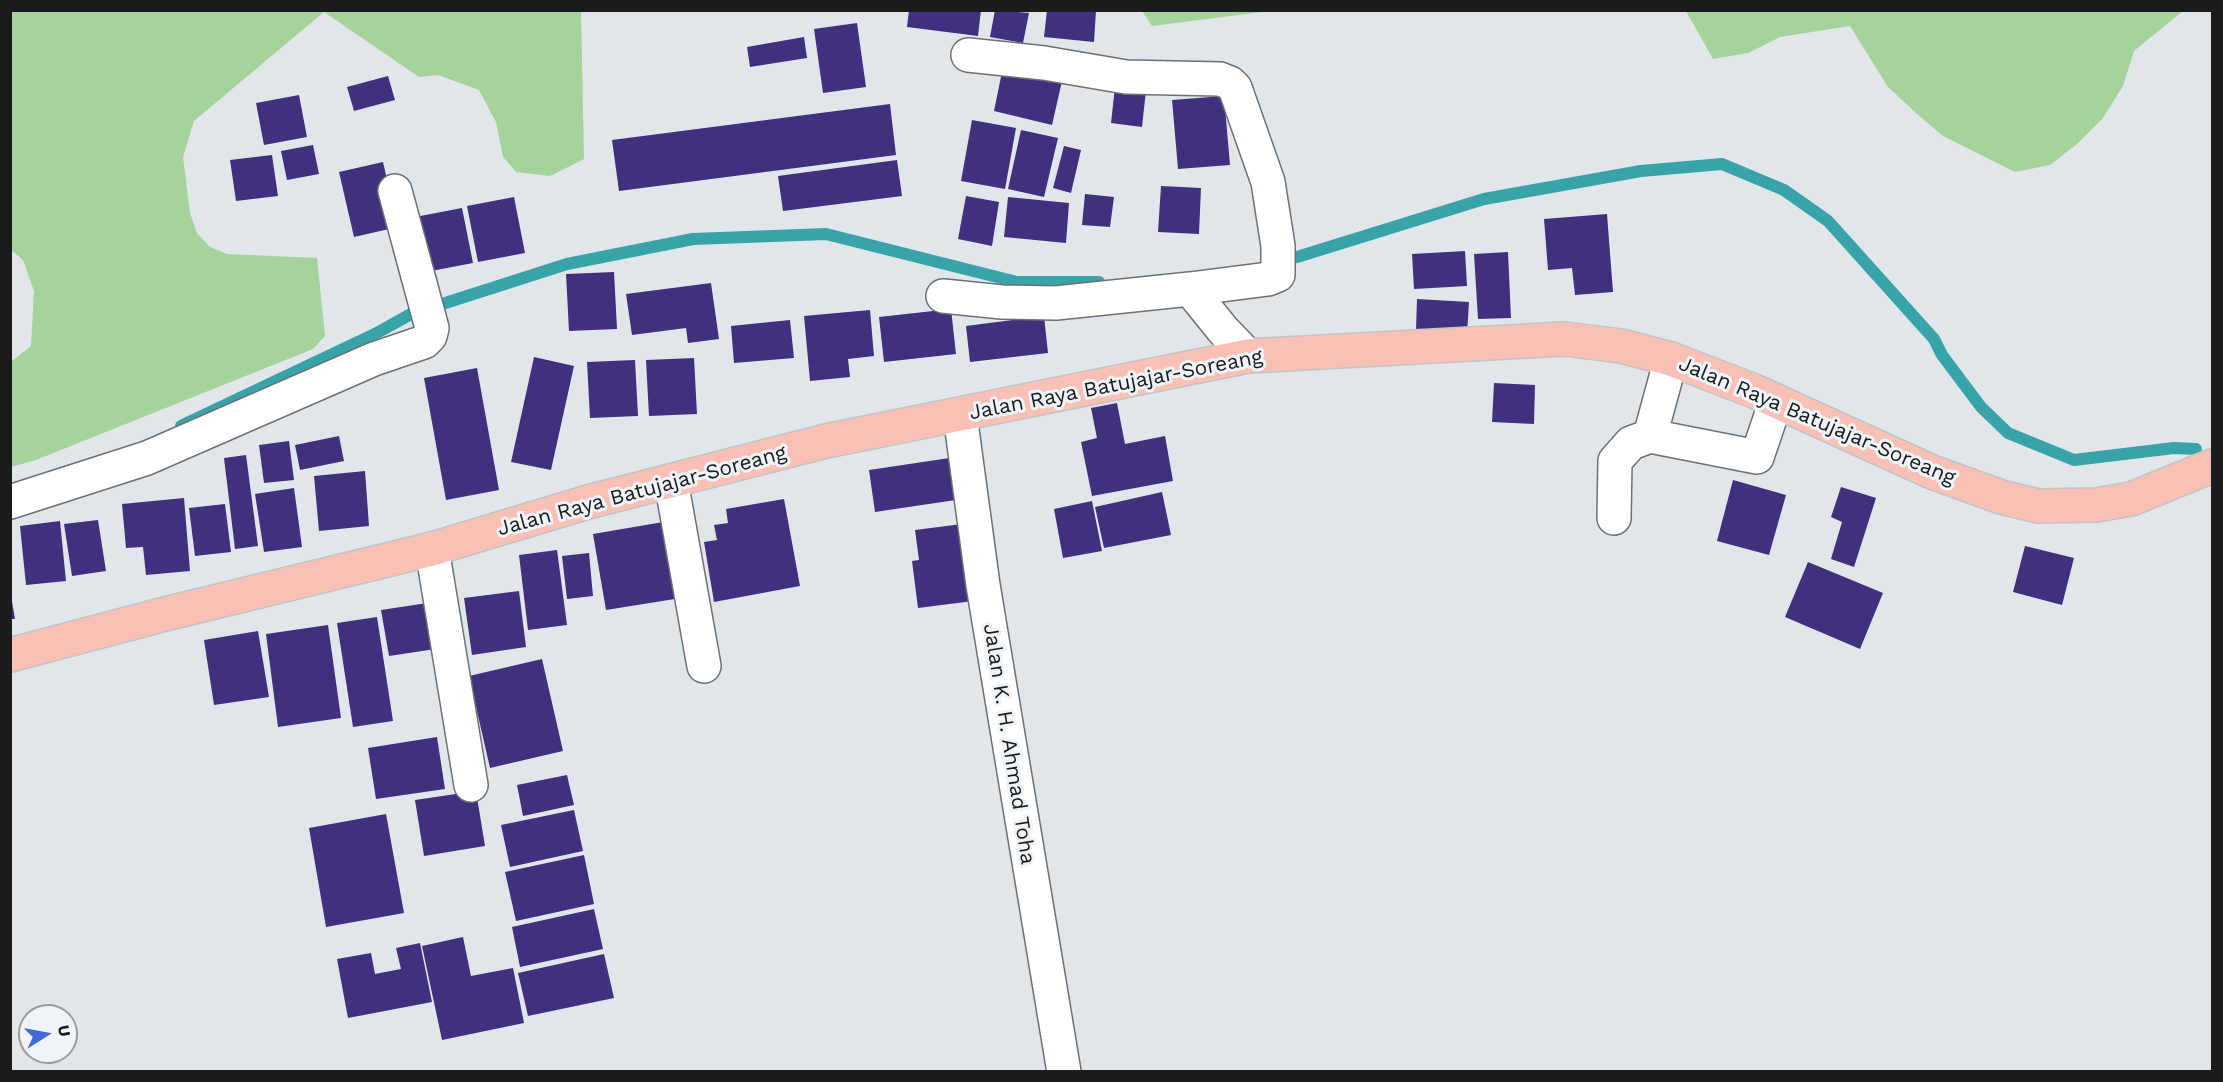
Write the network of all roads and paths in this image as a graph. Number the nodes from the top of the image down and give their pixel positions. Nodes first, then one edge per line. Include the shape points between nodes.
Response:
1 (968, 55) dead end
2 (395, 191) dead end
3 (1190, 289) junction
4 (943, 296) dead end
5 (1248, 356) junction
6 (1671, 359) junction
7 (1776, 401) junction
8 (960, 415) junction
9 (1650, 436) junction
10 (2212, 466) edge
11 (670, 481) junction
12 (10, 502) edge
13 (1614, 518) dead end
14 (432, 549) junction
15 (10, 655) edge
16 (704, 666) dead end
17 (471, 785) dead end
18 (1064, 1071) edge

1 - 3 street via 1137,78 1220,79 1235,88 1268,182 1278,260 1268,279
2 - 12 street via 432,328 424,342 374,359 147,458
3 - 4 street via 1056,303
3 - 5 street
5 - 6 highway, Jalan Raya Batujajar-Soreang via 1564,339 1621,346
5 - 8 highway, Jalan Raya Batujajar-Soreang
6 - 7 highway, Jalan Raya Batujajar-Soreang
6 - 9 street
7 - 9 street via 1757,457
7 - 10 highway, Jalan Raya Batujajar-Soreang via 1932,471 2001,497 2038,506 2096,505 2132,499
8 - 11 highway, Jalan Raya Batujajar-Soreang via 826,441
8 - 18 street, Jalan K. H. Ahmad Toha via 983,585
9 - 13 street via 1631,442 1615,461
11 - 14 highway, Jalan Raya Batujajar-Soreang
11 - 16 street
14 - 15 highway, Jalan Raya Batujajar-Soreang
14 - 17 street

